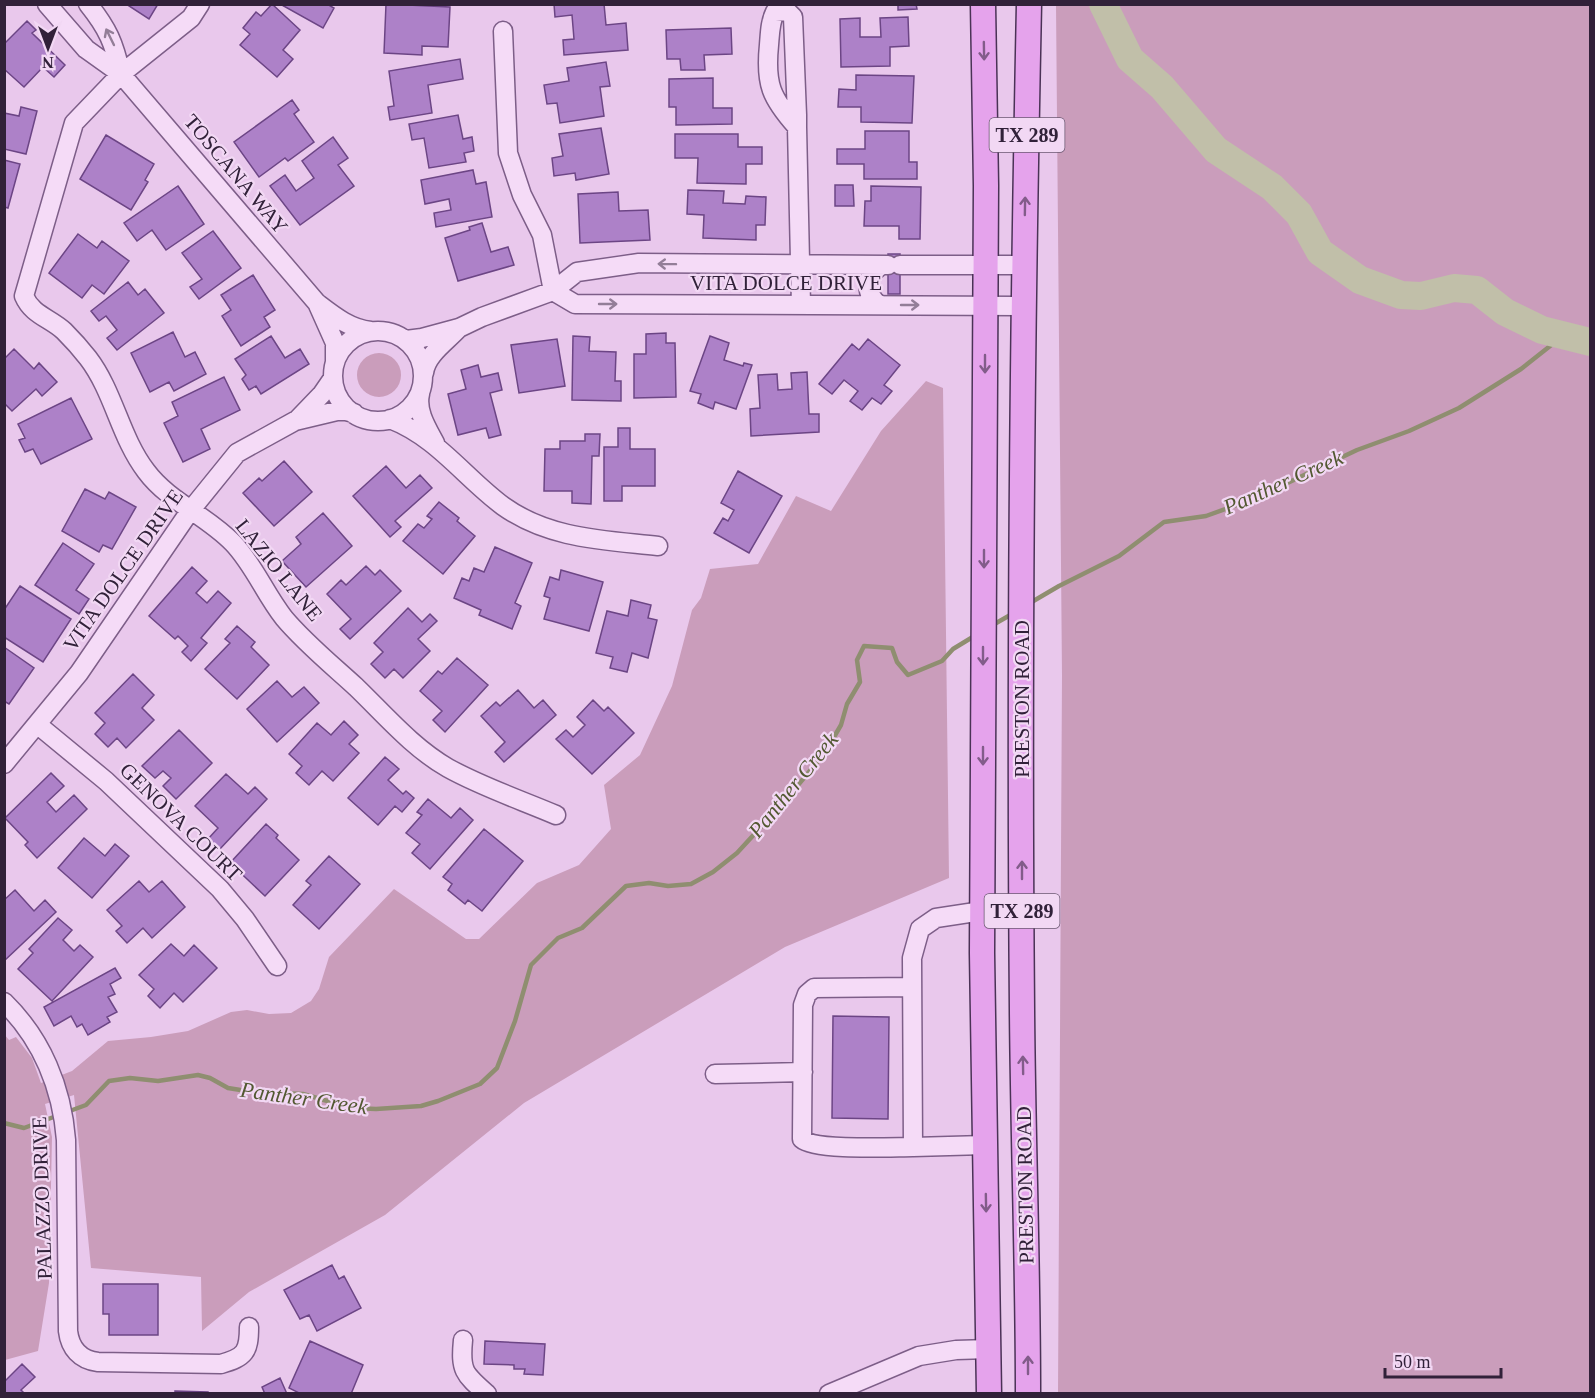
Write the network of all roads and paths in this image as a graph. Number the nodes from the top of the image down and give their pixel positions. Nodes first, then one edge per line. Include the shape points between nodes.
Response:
1 (47, 4) edge
2 (88, 4) edge
3 (200, 4) edge
4 (983, 4) edge
5 (1029, 4) edge
6 (502, 31) dead end
7 (121, 74) junction
8 (797, 127) junction
9 (890, 265) junction
10 (985, 265) junction
11 (1024, 265) junction
12 (799, 266) junction
13 (553, 291) junction
14 (317, 303) junction
15 (801, 305) junction
16 (879, 305) junction
17 (985, 306) junction
18 (1024, 306) junction
19 (459, 328) junction
20 (371, 331) junction
21 (406, 340) junction
22 (334, 371) junction
23 (424, 373) junction
24 (420, 394) junction
25 (354, 413) junction
26 (390, 419) junction
27 (295, 421) junction
28 (435, 444) junction
29 (190, 511) junction
30 (658, 546) dead end
31 (38, 725) junction
32 (4, 764) edge
33 (556, 815) dead end
34 (982, 911) junction
35 (276, 966) dead end
36 (912, 987) junction
37 (4, 1002) edge
38 (803, 1072) junction
39 (715, 1074) dead end
40 (1024, 1144) junction
41 (985, 1145) junction
42 (913, 1147) junction
43 (249, 1327) dead end
44 (463, 1340) dead end
45 (989, 1349) junction
46 (487, 1394) edge
47 (829, 1394) edge
48 (989, 1394) edge
49 (1028, 1394) edge

1 - 7 street, TOSCANA WAY via 86,49
7 -> 2 street, TOSCANA WAY via 115,46
3 - 7 street via 191,18
4 -> 10 main road, PRESTON ROAD / TX 289
11 -> 5 main road, PRESTON ROAD / TX 289
6 - 13 street via 508,153 522,195 542,235
7 - 14 street, TOSCANA WAY
7 - 29 street, LAZIO LANE via 74,123 24,296 32,310 63,330 89,359 132,450 163,491
8 - 8 street via 793,17 780,10 771,19 769,85 779,106
8 - 12 street
9 - 10 street, VITA DOLCE DRIVE
9 - 12 street, VITA DOLCE DRIVE
9 - 16 street via 872,273 868,285
10 - 11 street, VITA DOLCE DRIVE
10 - 17 main road, PRESTON ROAD / TX 289
11 - 18 main road, PRESTON ROAD / TX 289
12 -> 13 street, VITA DOLCE DRIVE via 639,263 577,272
12 - 15 street
13 -> 15 street, VITA DOLCE DRIVE via 576,304
13 - 19 street, VITA DOLCE DRIVE
14 - 20 street, TOSCANA WAY via 358,330
14 - 22 street, TOSCANA WAY via 335,343
15 - 16 street, VITA DOLCE DRIVE
16 -> 17 street, VITA DOLCE DRIVE
17 - 18 street, VITA DOLCE DRIVE
17 -> 34 main road, PRESTON ROAD / TX 289
40 -> 18 main road, PRESTON ROAD / TX 289
19 - 21 street, VITA DOLCE DRIVE
19 - 23 street, VITA DOLCE DRIVE via 429,359
20 - 21 street via 395,334
20 - 22 street via 344,347
21 - 23 street via 422,363
22 - 25 street via 336,393
22 - 27 street, VITA DOLCE DRIVE via 322,394
23 - 24 street
24 - 26 street via 406,412
24 - 28 street via 421,413
25 - 26 street via 368,420
25 - 27 street, VITA DOLCE DRIVE via 337,411
26 - 28 street
27 - 29 street, VITA DOLCE DRIVE via 237,453
28 - 30 street via 494,499 528,521 576,536
29 - 31 street, VITA DOLCE DRIVE via 79,674
29 - 33 street, LAZIO LANE via 234,544 285,619 422,749 457,773
31 - 32 street, VITA DOLCE DRIVE
31 - 35 street, GENOVA COURT via 106,781 220,889
34 - 36 street via 936,918 920,929 912,958
34 - 41 main road, PRESTON ROAD / TX 289
36 - 38 street via 814,988 803,1005
36 - 42 street
37 - 43 street, PALAZZO DRIVE via 40,1050 57,1088 64,1119 69,1337 74,1349 94,1362 221,1364 240,1358 249,1344
38 - 39 street
38 - 42 street via 802,1139 806,1144
40 - 41 main road
49 -> 40 main road, PRESTON ROAD / TX 289
41 - 42 street
41 -> 45 main road, PRESTON ROAD / TX 289
44 - 46 street via 461,1362 468,1378
45 - 47 street via 919,1356
45 - 48 main road, PRESTON ROAD / TX 289

